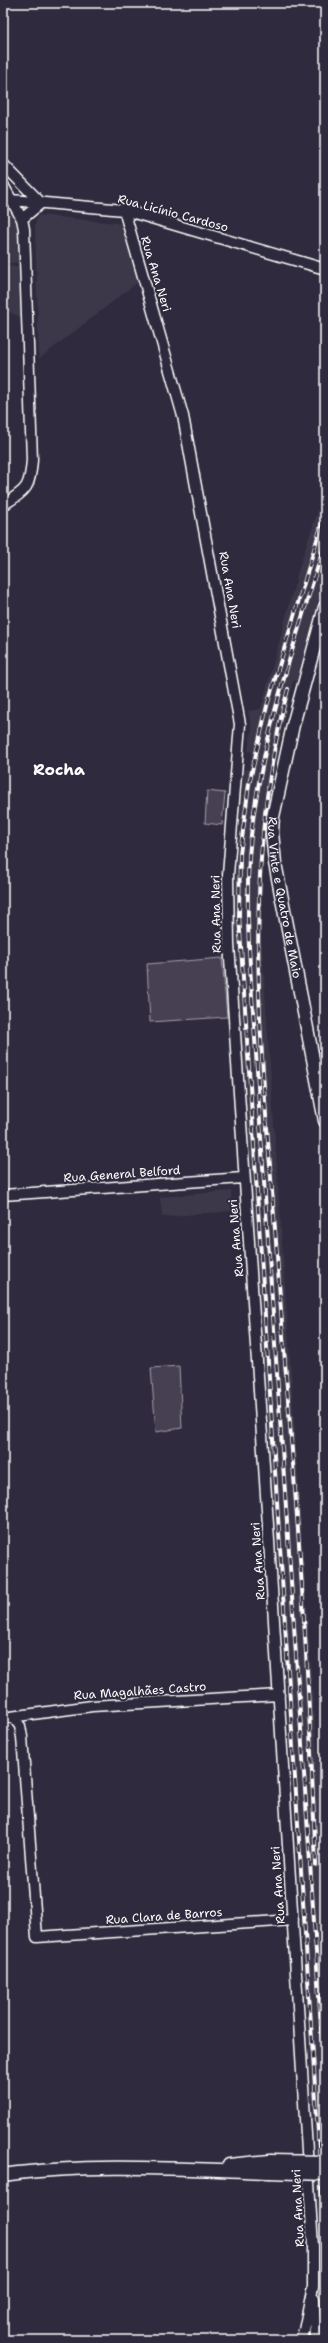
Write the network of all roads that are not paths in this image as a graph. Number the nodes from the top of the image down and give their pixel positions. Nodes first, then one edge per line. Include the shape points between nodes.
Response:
1 (3, 164) edge
2 (3, 186) edge
3 (11, 200) junction
4 (41, 203) junction
5 (124, 210) junction
6 (22, 220) junction
7 (325, 269) edge
8 (3, 505) edge
9 (325, 607) edge
10 (325, 1121) edge
11 (243, 1178) junction
12 (3, 1195) edge
13 (279, 1695) junction
14 (8, 1717) edge
15 (293, 1920) junction
16 (325, 2162) edge
17 (270, 2167) junction
18 (325, 2174) edge
19 (3, 2175) edge
20 (313, 2282) junction
21 (302, 2340) edge
22 (316, 2340) edge

1 - 4 main road
2 - 3 main road
3 - 4 main road, Rua Licínio Cardoso
3 - 6 main road
4 - 5 main road, Rua Licínio Cardoso
4 - 6 main road
5 - 7 main road, Rua Licínio Cardoso
5 - 11 main road, Rua Ana Neri via 183,416 240,728 228,875 228,932
6 - 8 main road via 32,460 31,475 25,490
9 - 10 main road, Rua Vinte e Quatro de Maio via 293,725 272,832 275,863
11 - 12 main road, Rua General Belford
11 - 13 main road, Rua Ana Neri
13 - 14 main road, Rua Magalhães Castro via 92,1706
13 - 15 main road, Rua Ana Neri
14 - 15 main road, Rua Clara de Barros via 20,1726 22,1737 37,1937
15 - 20 main road, Rua Ana Neri
16 - 17 main road, bridge
17 - 18 main road, bridge
17 - 19 main road via 233,2164 202,2170 109,2167
20 - 21 main road
20 - 22 main road

